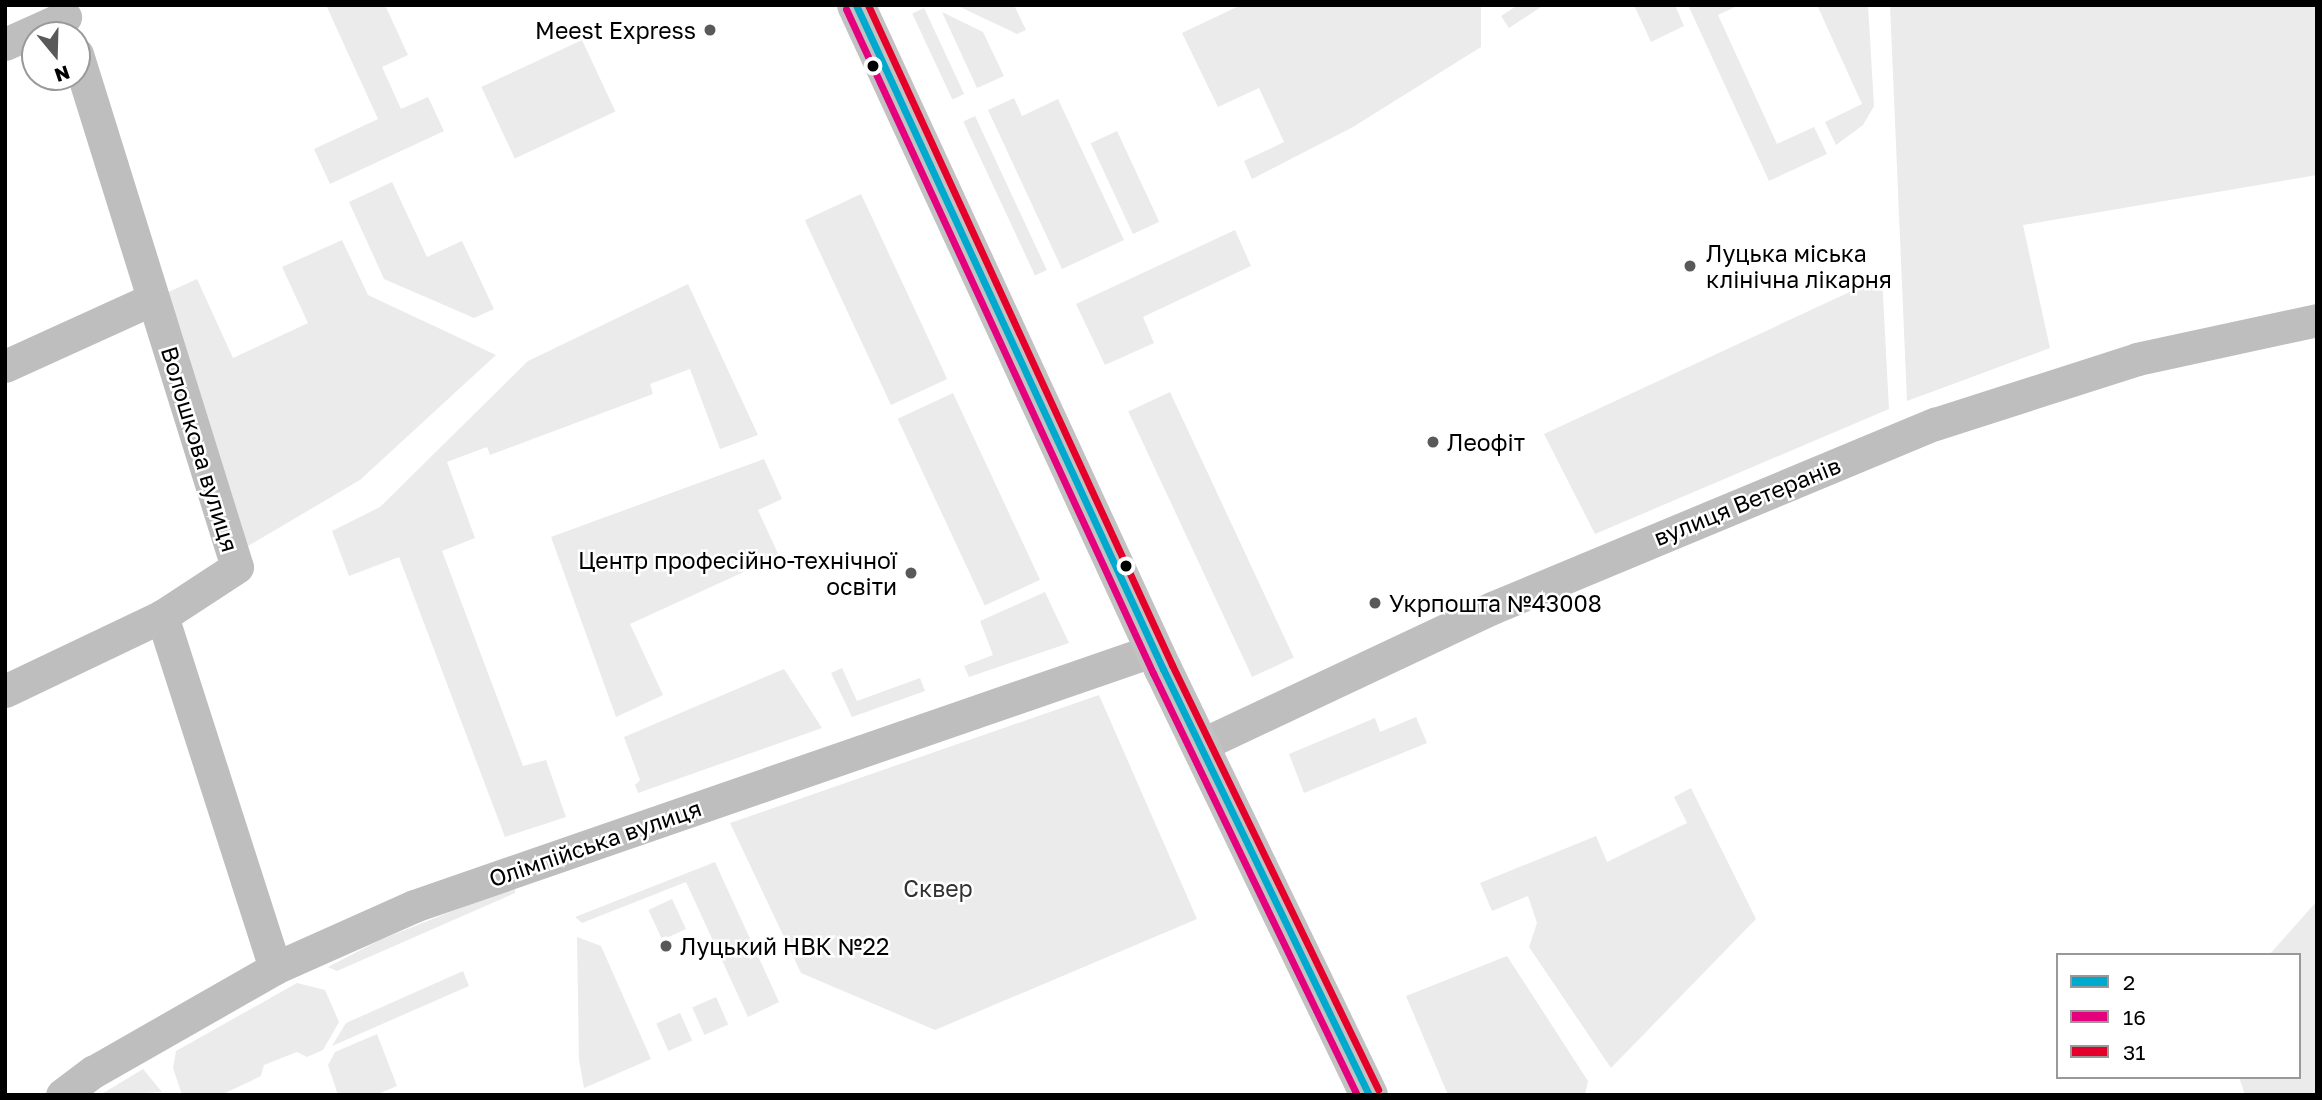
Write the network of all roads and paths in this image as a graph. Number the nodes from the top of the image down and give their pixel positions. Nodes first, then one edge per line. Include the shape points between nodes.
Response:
1 (856, 5) edge
2 (66, 19) edge
3 (5, 44) edge
4 (88, 91) edge
5 (153, 299) junction
6 (2317, 320) edge
7 (5, 366) edge
8 (162, 615) junction
9 (1154, 650) junction
10 (5, 691) edge
11 (1201, 745) junction
12 (275, 968) junction
13 (62, 1095) edge
14 (1369, 1095) edge

1 - 9 main road
2 - 3 street
4 - 5 street, Волошкова вулиця
5 - 7 street
5 - 8 street, Волошкова вулиця via 237,566
6 - 11 street, вулиця Ветеранів via 2137,359 1935,424 1492,608
8 - 10 street
8 - 12 street
9 - 11 main road
9 - 12 street, Олімпійська вулиця via 414,906
11 - 14 main road
12 - 13 street, Олімпійська вулиця via 93,1072

